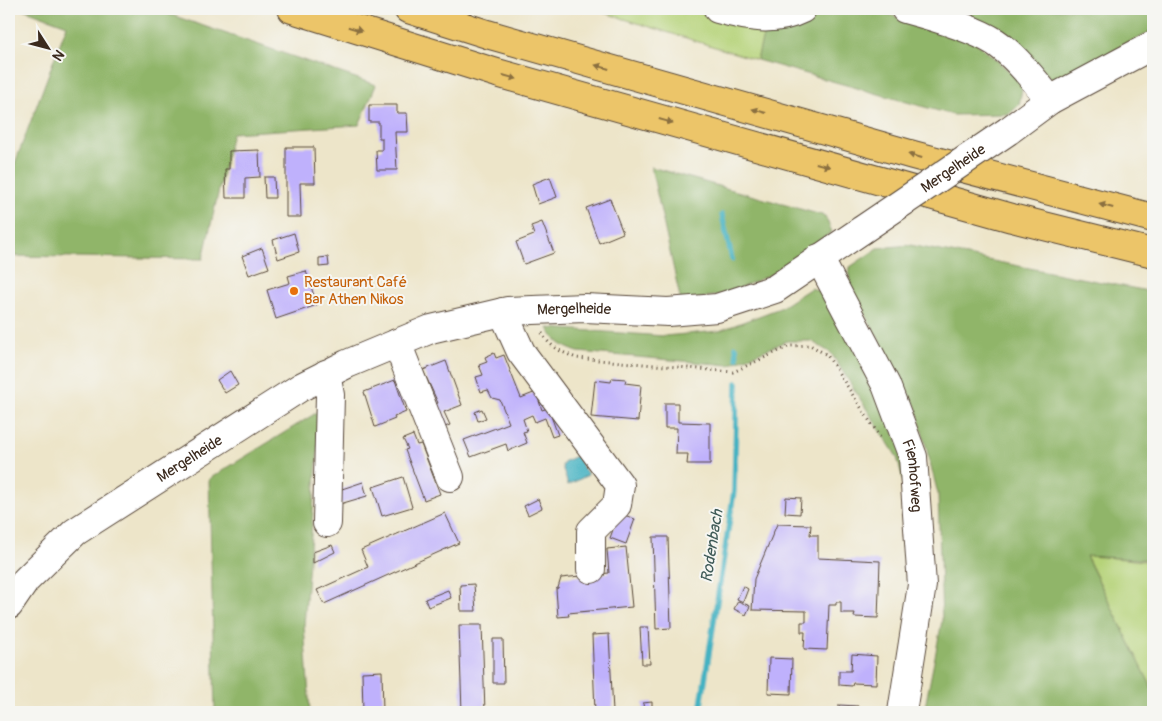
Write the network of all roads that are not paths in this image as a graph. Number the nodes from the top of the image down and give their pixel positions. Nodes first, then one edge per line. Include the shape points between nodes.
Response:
1 (292, 9) edge
2 (408, 9) edge
3 (718, 9) edge
4 (802, 9) edge
5 (905, 9) edge
6 (1153, 45) edge
7 (1050, 100) junction
8 (1153, 218) edge
9 (1153, 253) edge
10 (819, 258) junction
11 (503, 312) junction
12 (397, 343) junction
13 (326, 374) junction
14 (450, 477) dead end
15 (327, 523) dead end
16 (591, 568) dead end
17 (17, 579) edge
18 (9, 606) edge
19 (902, 712) edge

1 -> 9 highway via 507,76 1003,215
8 -> 2 highway via 904,153
3 - 4 street via 758,18 780,17
5 - 7 street via 938,18 995,42 1036,81
6 - 7 street, Mergelheide
7 - 10 street, Mergelheide, bridge
10 - 11 street, Mergelheide via 775,288 717,308 668,312 585,308
10 - 19 street, Fienhofweg via 886,385 913,457 922,585
11 - 12 street, Mergelheide via 431,330
11 - 16 street via 521,352 620,485 617,505 591,531
12 - 13 street, Mergelheide
12 - 14 street
13 - 15 street via 330,395
13 - 17 street, Mergelheide via 300,387 75,532
17 - 18 street, Mergelheide

